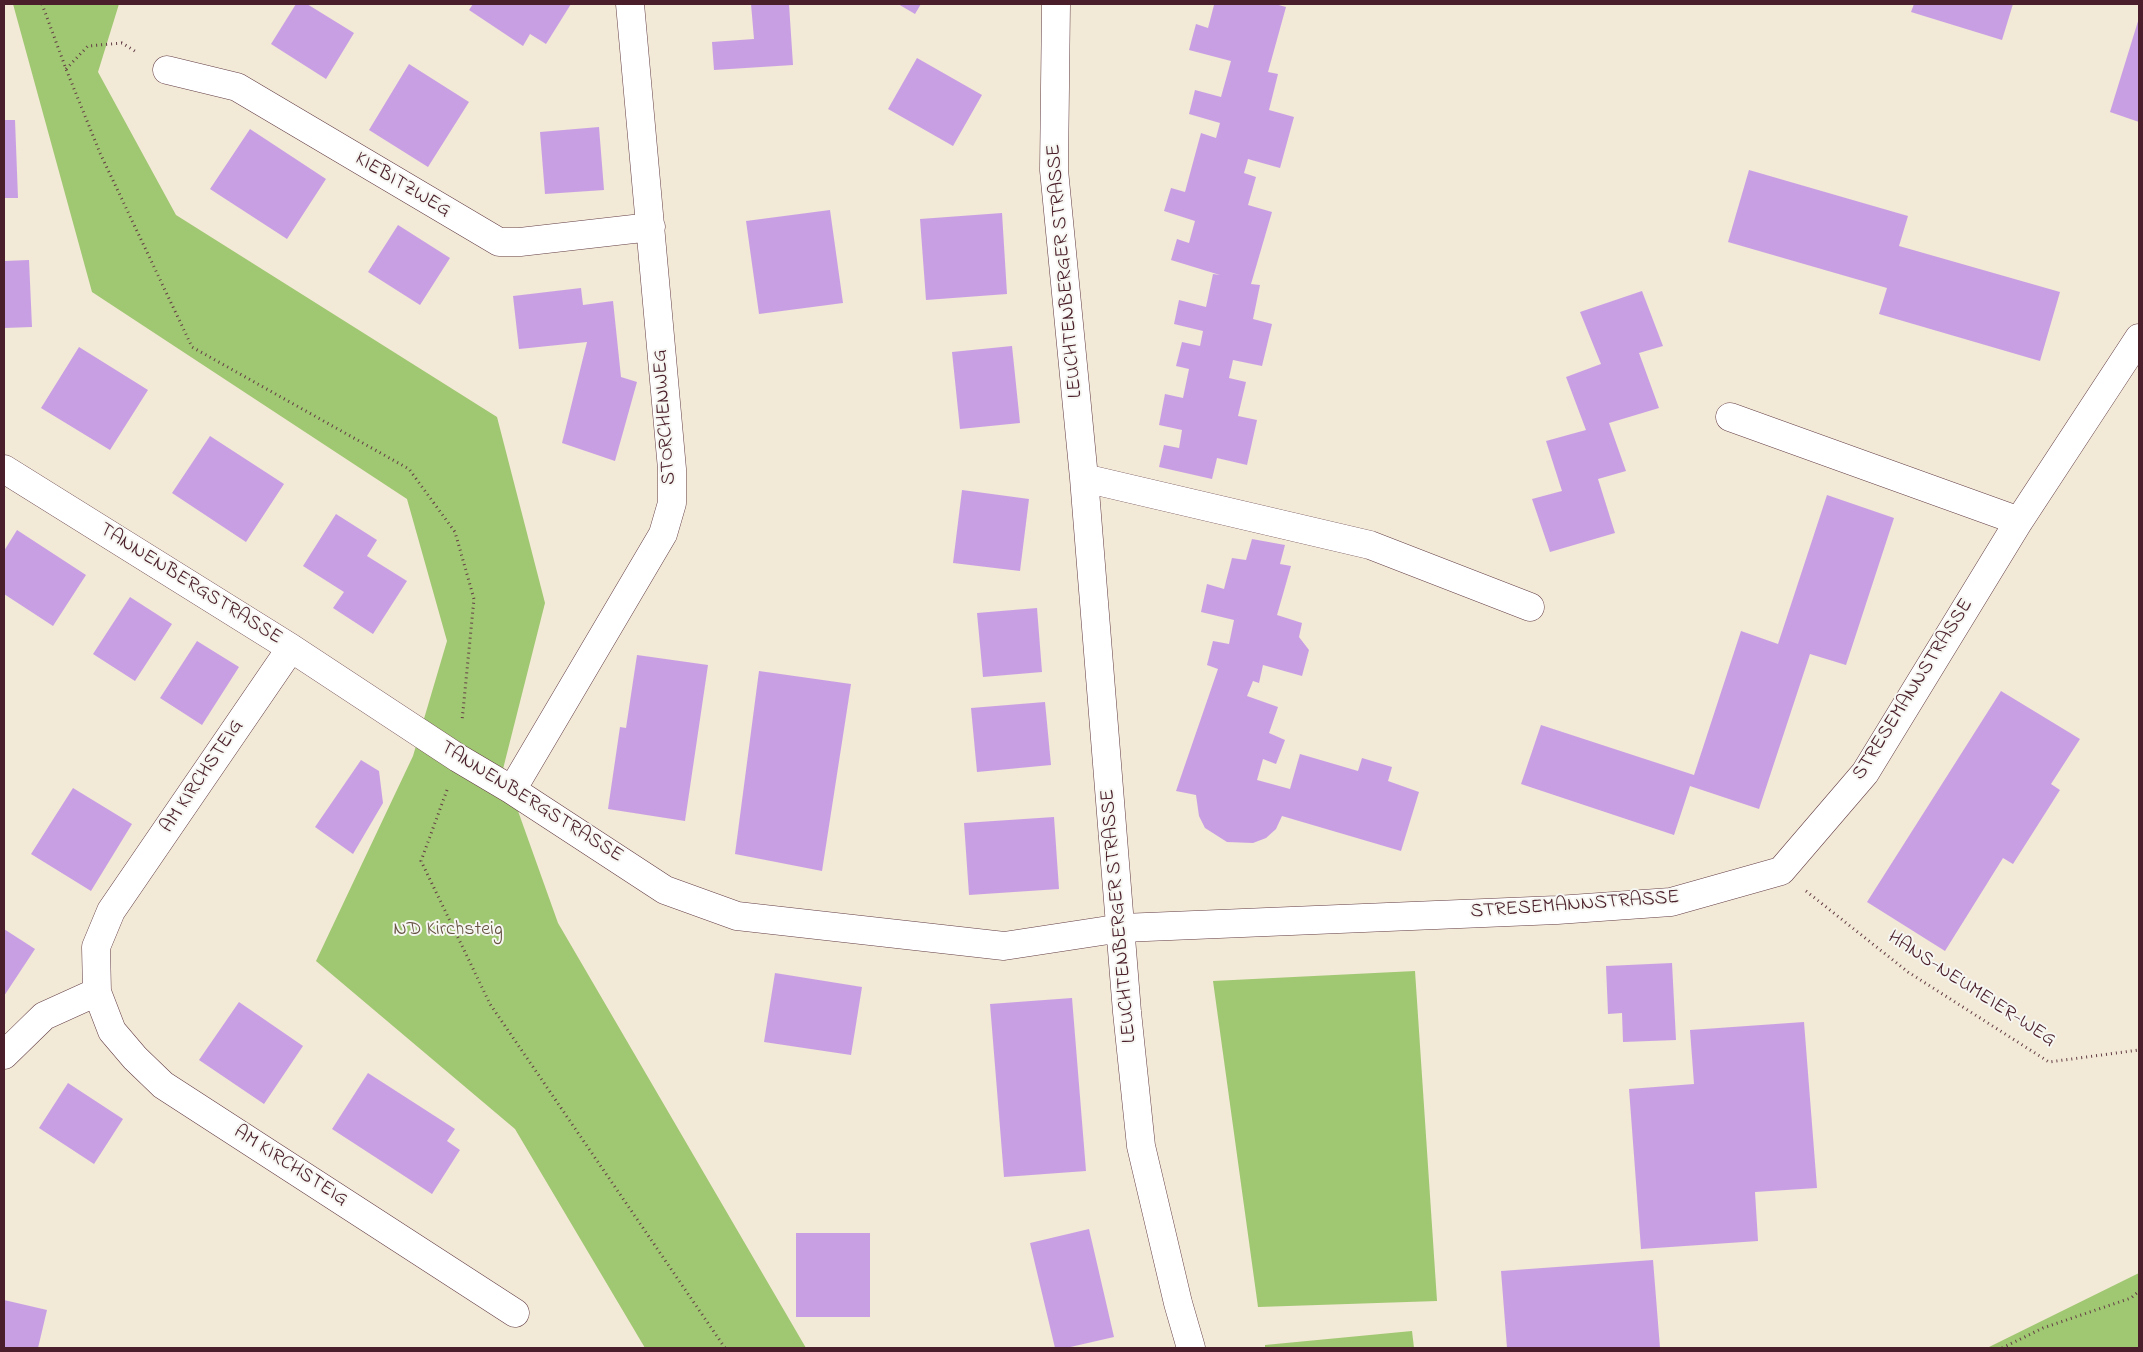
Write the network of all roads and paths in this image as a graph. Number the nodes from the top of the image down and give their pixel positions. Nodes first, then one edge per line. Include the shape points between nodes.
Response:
1 (42, 4) edge
2 (630, 4) edge
3 (1056, 4) edge
4 (66, 69) junction
5 (166, 70) joint
6 (651, 227) junction
7 (2139, 338) edge
8 (1730, 417) dead end
9 (4, 470) edge
10 (1084, 478) junction
11 (2019, 521) junction
12 (1530, 607) dead end
13 (291, 648) junction
14 (458, 758) junction
15 (512, 790) junction
16 (1780, 870) junction
17 (1122, 928) junction
18 (97, 992) junction
19 (2139, 1050) edge
20 (4, 1056) edge
21 (2139, 1291) edge
22 (515, 1313) dead end
23 (725, 1348) edge
24 (1192, 1348) edge
25 (2002, 1348) edge

1 - 4 path
2 - 6 street, STORCHENWEG
3 - 10 street, LEUCHTENBERGER STRASSE via 1054,170
4 - 5 path via 88,46 122,43
4 - 14 path via 100,153 192,347 409,469 454,532 474,599
5 - 6 street, KIEBITZWEG via 237,87 499,242
6 - 15 street, STORCHENWEG via 672,469 672,503 663,534
7 - 11 street, STRESEMANNSTRASSE
8 - 11 street
9 - 13 street, TANNENBERGSTRASSE
10 - 12 street via 1370,545
10 - 17 street, LEUCHTENBERGER STRASSE
11 - 16 street, STRESEMANNSTRASSE via 1865,773
13 - 14 street, TANNENBERGSTRASSE
13 - 18 street, AM KIRCHSTEIG via 112,911 96,947
14 - 15 street, TANNENBERGSTRASSE
14 - 23 path via 422,861 490,1004
15 - 17 street, TANNENBERGSTRASSE via 665,890 737,916 1004,946
16 - 17 street, STRESEMANNSTRASSE via 1670,902
16 - 19 path, HANS-NEUMEIER-WEG via 1908,972 2049,1062
17 - 24 street, LEUCHTENBERGER STRASSE via 1141,1146 1178,1303
18 - 20 street via 44,1016
18 - 22 street, AM KIRCHSTEIG via 112,1031 163,1085
21 - 25 path via 2131,1298 2044,1328

